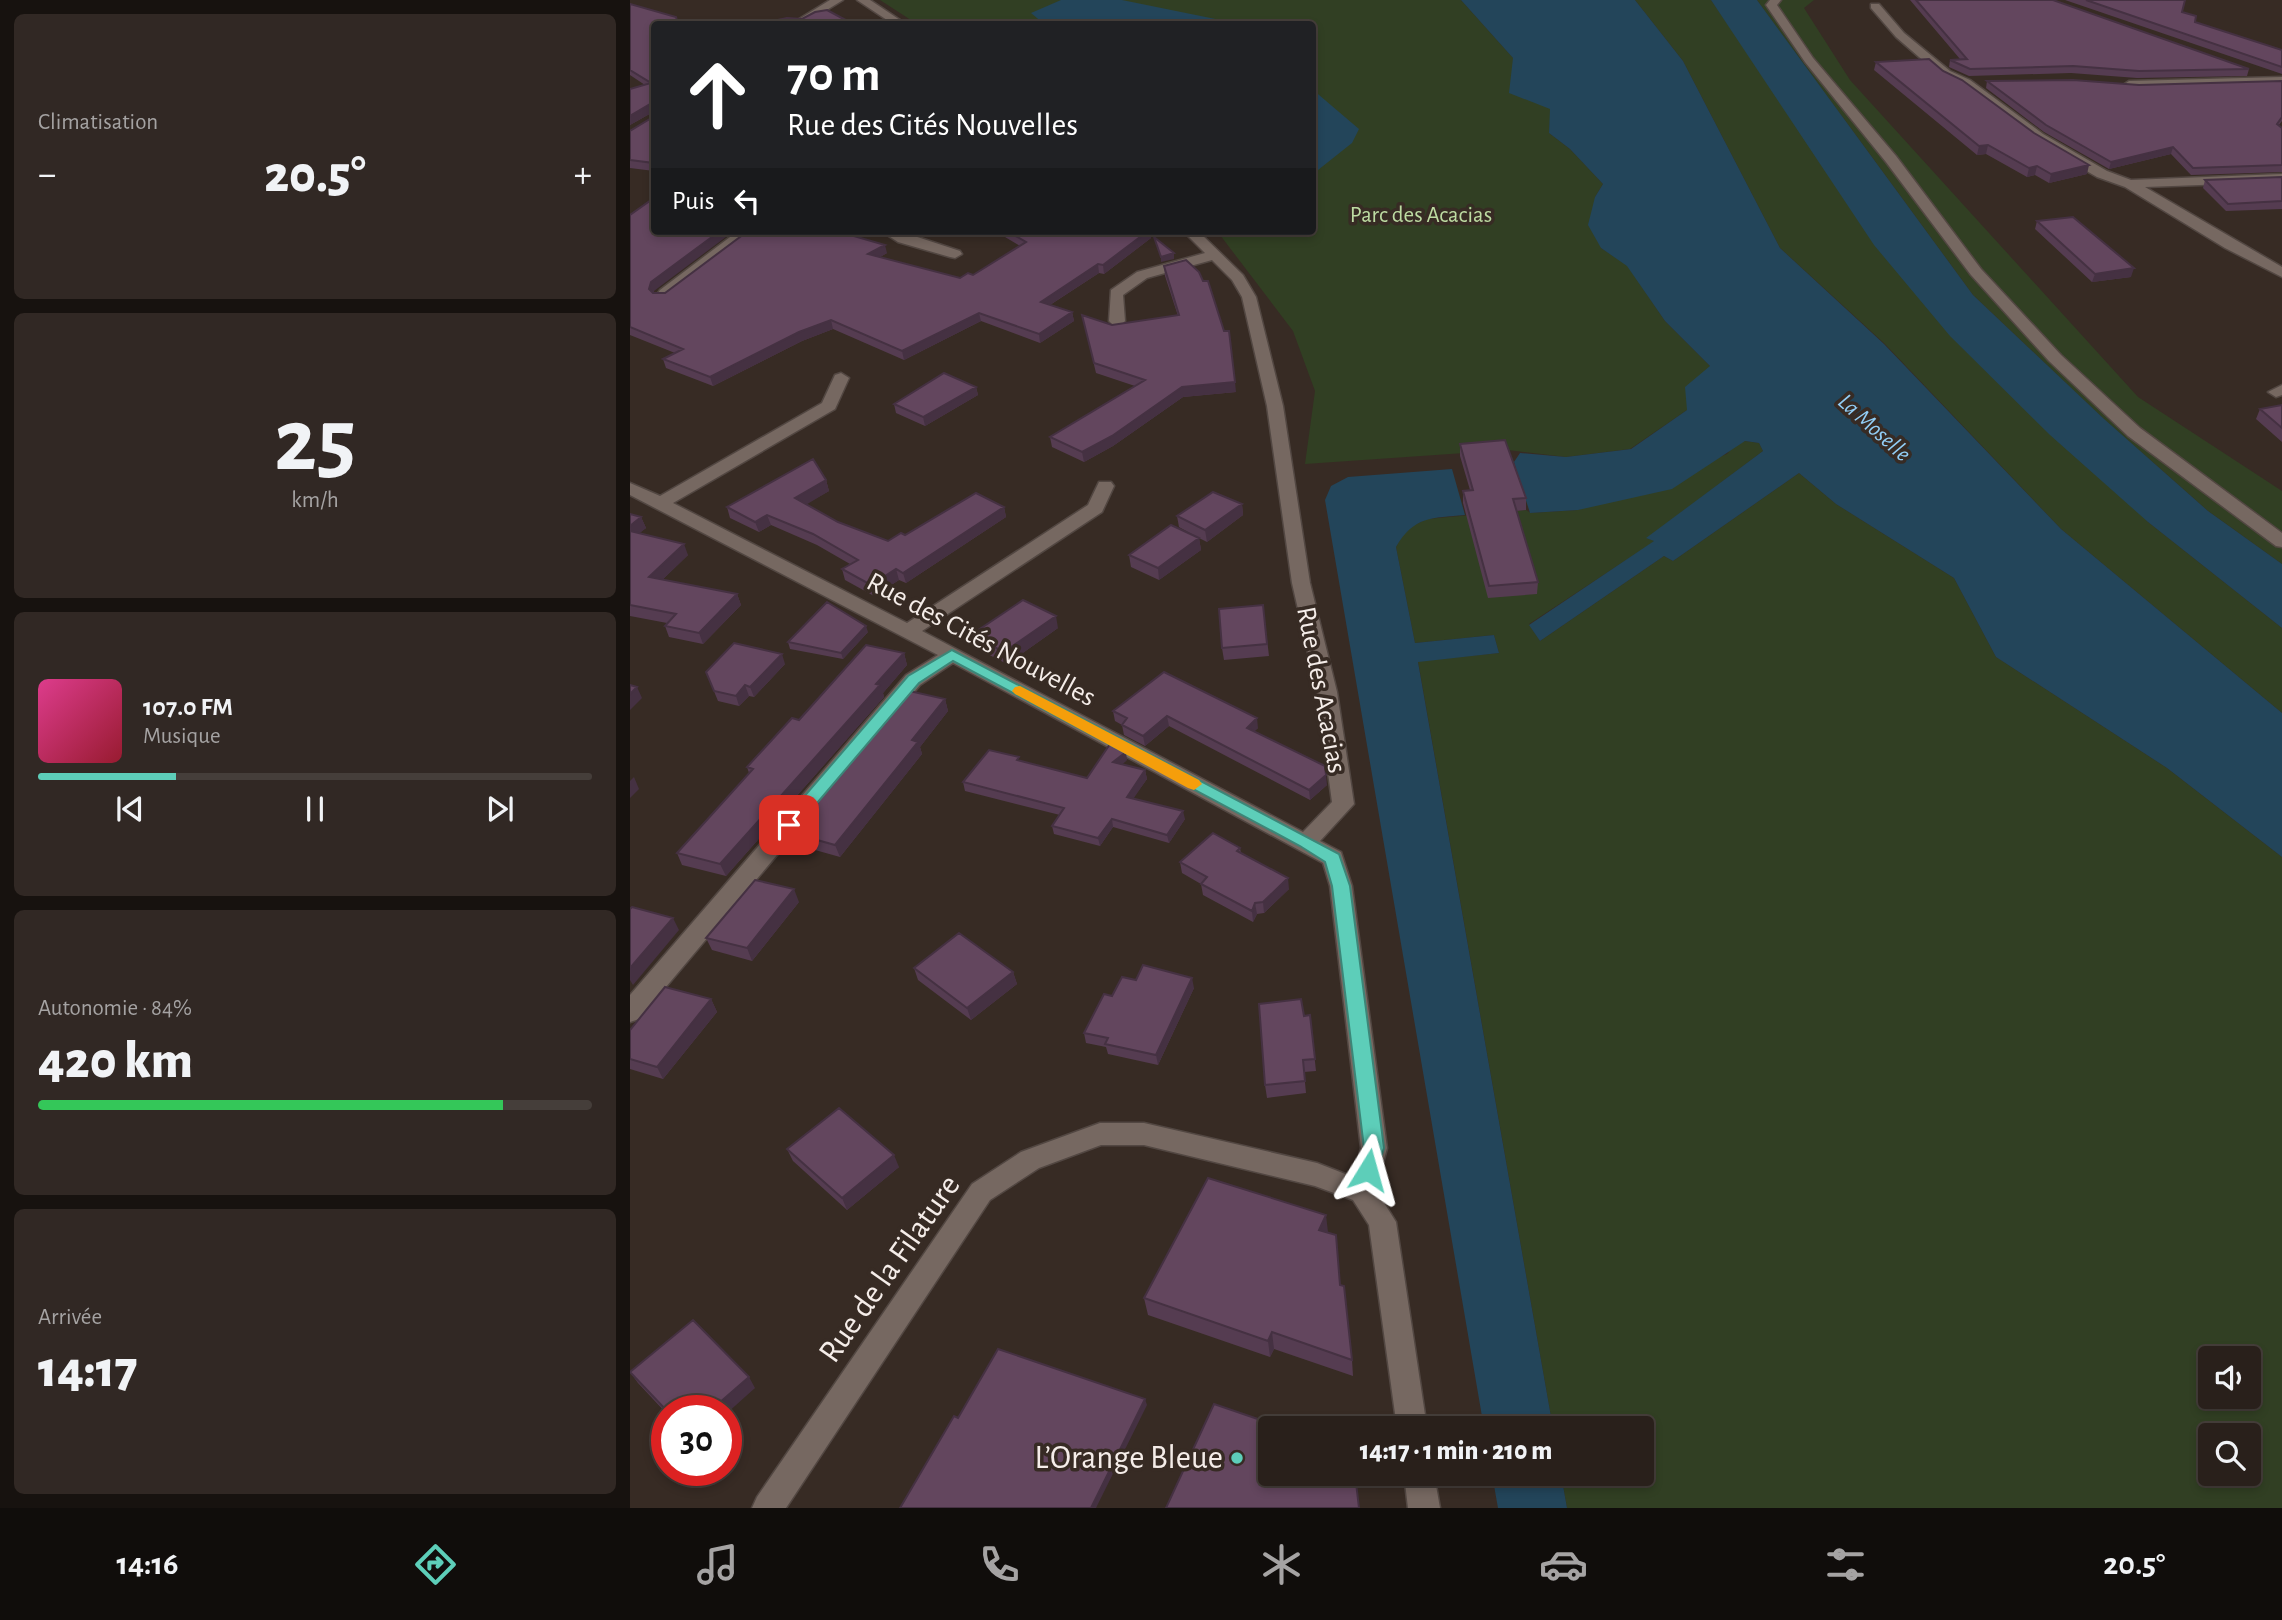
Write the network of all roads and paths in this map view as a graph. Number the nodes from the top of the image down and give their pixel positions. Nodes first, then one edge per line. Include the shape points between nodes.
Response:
1 (838, 0) edge
2 (862, 0) edge
3 (1776, 0) edge
4 (1875, 6) dead end
5 (802, 21) edge
6 (895, 21) edge
7 (2245, 68) edge
8 (2282, 81) edge
9 (1985, 82) edge
10 (1966, 83) junction
11 (2110, 83) edge
12 (2282, 178) edge
13 (2130, 184) junction
14 (741, 235) edge
15 (896, 235) edge
16 (1194, 235) edge
17 (955, 254) dead end
18 (1214, 255) junction
19 (2282, 273) edge
20 (661, 296) edge
21 (1117, 321) edge
22 (841, 378) dead end
23 (1105, 486) dead end
24 (630, 488) edge
25 (659, 504) junction
26 (2282, 542) edge
27 (907, 632) junction
28 (952, 654) junction
29 (1306, 842) junction
30 (630, 1012) edge
31 (1362, 1192) junction
32 (1410, 1416) edge
33 (1421, 1486) edge
34 (768, 1508) edge
35 (1424, 1508) edge

1 - 5 street
2 - 6 street
3 - 26 street via 1771,5 1809,60 1976,272 2055,358 2134,432
4 - 10 street via 1900,35 1946,74
7 - 8 street
8 - 11 street
9 - 10 street
10 - 13 street via 2038,137 2102,174
12 - 13 street
13 - 19 street
14 - 20 street
15 - 17 street
16 - 18 street, Rue des Acacias
18 - 21 street via 1142,275 1116,293
18 - 29 street, Rue des Acacias via 1238,278 1249,297 1275,406 1301,583 1327,692 1343,804
22 - 25 street via 829,406
23 - 27 street via 1096,508
24 - 25 street, Rue des Cités Nouvelles
25 - 27 street, Rue des Cités Nouvelles
27 - 28 street, Rue des Cités Nouvelles
28 - 29 street, Rue des Cités Nouvelles
28 - 30 street via 913,680
29 - 31 street via 1333,858 1341,886 1374,1148
31 - 32 street via 1382,1222
31 - 34 street, Rue de la Filature via 1317,1175 1144,1134 1100,1134 1030,1160 981,1192
33 - 35 street

